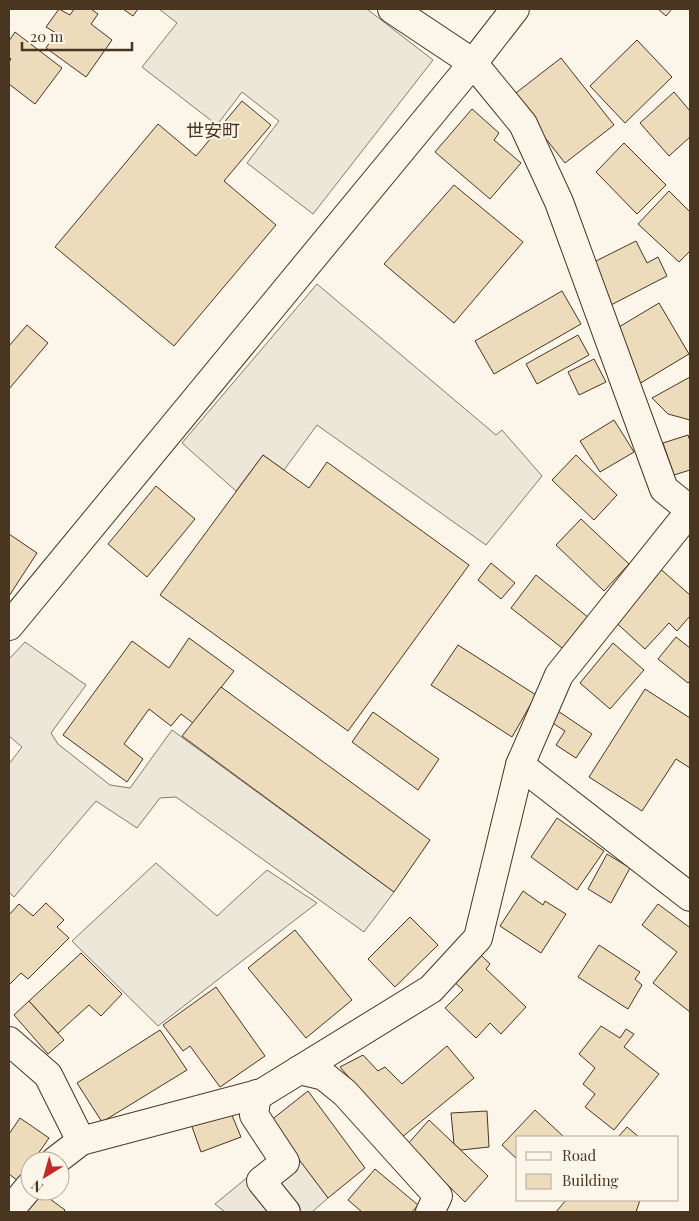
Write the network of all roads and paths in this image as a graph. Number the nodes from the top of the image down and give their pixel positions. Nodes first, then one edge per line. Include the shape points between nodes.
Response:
1 (392, 9) edge
2 (515, 9) edge
3 (473, 63) junction
4 (690, 511) edge
5 (9, 626) edge
6 (520, 765) junction
7 (690, 897) edge
8 (9, 1041) edge
9 (299, 1070) junction
10 (257, 1094) junction
11 (81, 1141) junction
12 (68, 1151) edge
13 (20, 1198) edge
14 (9, 1211) edge
15 (286, 1212) edge
16 (430, 1212) edge

1 - 3 street
2 - 3 street
3 - 4 street via 523,124 559,202 664,489
3 - 5 street
4 - 6 street via 559,674
6 - 7 street
6 - 9 street via 478,938 431,989
8 - 11 street via 48,1075
9 - 10 street
9 - 16 street via 324,1076 345,1094 438,1196
10 - 11 street
10 - 15 street via 254,1115 285,1162 261,1181
11 - 12 street
13 - 14 street

